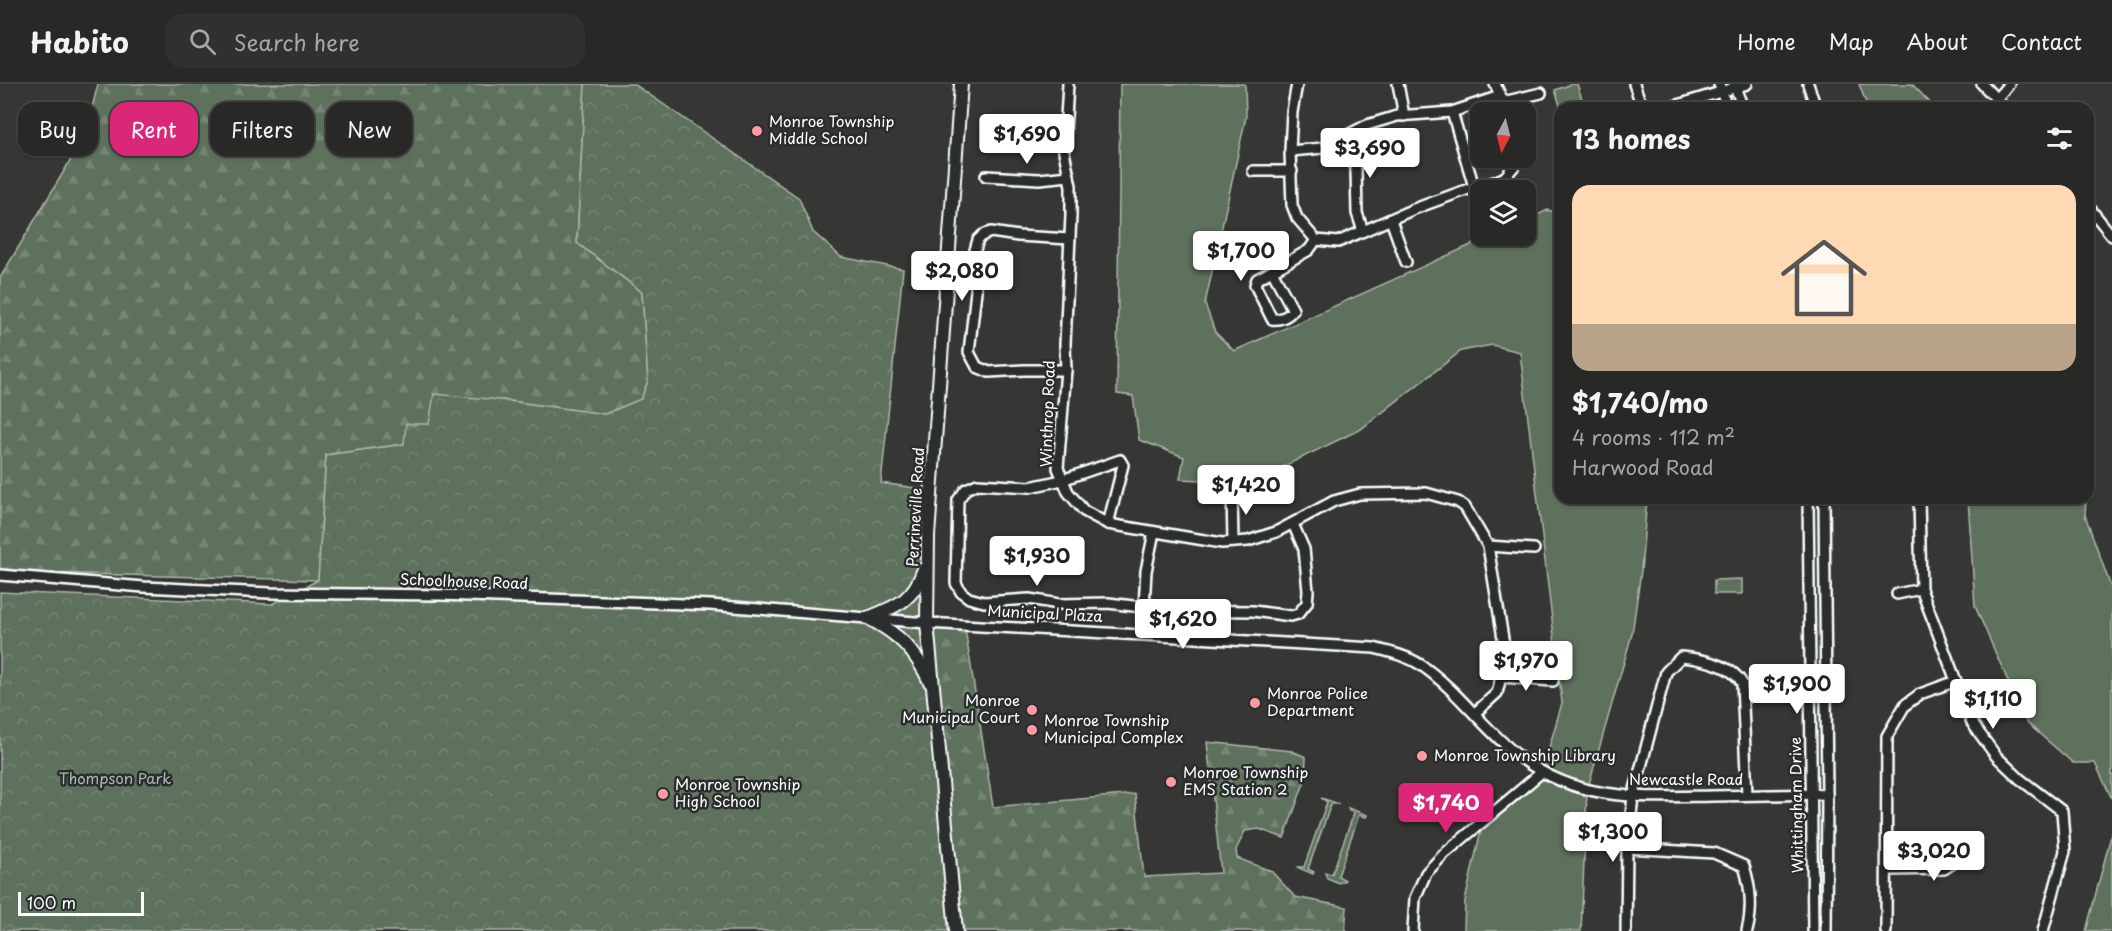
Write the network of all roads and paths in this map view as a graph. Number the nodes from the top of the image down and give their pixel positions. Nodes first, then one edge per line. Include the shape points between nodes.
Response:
1 (961, 84) edge
2 (1068, 84) edge
3 (1297, 84) edge
4 (1398, 84) edge
5 (1495, 84) edge
6 (1634, 84) edge
7 (1747, 84) edge
8 (1808, 84) edge
9 (1982, 84) edge
10 (2009, 84) edge
11 (1735, 86) edge
12 (1720, 88) edge
13 (1541, 93) dead end
14 (1502, 99) junction
15 (1996, 99) junction
16 (1503, 102) edge
17 (1641, 102) edge
18 (1684, 102) edge
19 (1741, 102) edge
20 (1814, 102) edge
21 (1999, 102) edge
22 (1452, 111) junction
23 (1404, 116) junction
24 (1345, 136) junction
25 (1290, 151) junction
26 (1512, 168) edge
27 (1253, 171) dead end
28 (1292, 171) junction
29 (986, 176) dead end
30 (1069, 176) junction
31 (1472, 180) edge
32 (1498, 180) edge
33 (1470, 188) edge
34 (2094, 214) edge
35 (1391, 220) junction
36 (1362, 231) junction
37 (2112, 236) edge
38 (1070, 238) junction
39 (1316, 240) junction
40 (1407, 262) dead end
41 (1272, 271) junction
42 (1066, 370) junction
43 (1062, 480) junction
44 (1232, 490) dead end
45 (1808, 504) edge
46 (1824, 504) edge
47 (1919, 504) edge
48 (1108, 524) junction
49 (1293, 524) junction
50 (1154, 532) junction
51 (1233, 543) junction
52 (1488, 546) junction
53 (1534, 549) dead end
54 (927, 559) junction
55 (0, 575) edge
56 (1921, 589) junction
57 (1897, 594) dead end
58 (1144, 607) junction
59 (868, 618) junction
60 (927, 623) junction
61 (1502, 677) junction
62 (1441, 681) joint
63 (1553, 681) dead end
64 (1956, 681) junction
65 (933, 689) junction
66 (1475, 713) junction
67 (1542, 772) junction
68 (1827, 794) junction
69 (1747, 795) junction
70 (1813, 795) junction
71 (1633, 797) junction
72 (1627, 848) junction
73 (1970, 852) dead end
74 (1887, 870) junction
75 (956, 931) edge
76 (1413, 931) edge
77 (1626, 931) edge
78 (1747, 931) edge
79 (1813, 931) edge
80 (1826, 931) edge
81 (1886, 931) edge
82 (2043, 931) edge

1 - 54 street, Perrineville Road
2 - 30 street, Winthrop Road via 1064,153
3 - 25 street
4 - 23 street
5 - 14 street
6 - 17 street
7 - 11 street
8 - 20 street
9 - 15 street
10 - 15 street
11 - 12 street
11 - 19 street
12 - 18 street
13 - 14 street
14 - 16 street
14 - 22 street
15 - 21 street
22 - 23 street
22 - 31 street
23 - 24 street via 1367,125
24 - 25 street via 1323,148
24 - 36 street via 1356,169 1357,213
25 - 28 street
26 - 32 street
27 - 28 street
28 - 39 street via 1292,205 1297,218
29 - 30 street
30 - 38 street, Winthrop Road
33 - 35 street
34 - 37 street
35 - 36 street
35 - 40 street
36 - 39 street via 1338,242
38 - 42 street, Winthrop Road
38 - 42 street via 998,232 987,233 978,240 969,352 977,367 989,372
39 - 41 street via 1310,250
41 - 41 street via 1257,279 1255,285 1272,319 1278,320 1293,310
42 - 43 street, Winthrop Road via 1058,468
43 - 48 street, Winthrop Road via 1084,511
43 - 48 street via 1120,460
43 - 58 street via 1030,487 977,483 966,489 958,500 956,578 961,592 984,602 1029,599
44 - 51 street
45 - 70 street, Whittingham Drive
46 - 68 street, Whittingham Drive
47 - 56 street
48 - 50 street, Winthrop Road
49 - 51 street, Winthrop Road
49 - 52 street, Winthrop Road via 1334,501 1359,494 1426,493 1465,507
49 - 58 street via 1304,549 1308,591 1307,603 1298,614
50 - 51 street, Winthrop Road
50 - 58 street
52 - 53 street
52 - 61 street, Winthrop Road via 1506,657
54 - 59 street via 909,596 898,606
54 - 60 street, Perrineville Road
55 - 59 street, Schoolhouse Road via 270,593 710,605
56 - 57 street
56 - 64 street
59 - 60 street, Schoolhouse Road
59 - 65 street via 908,646
60 - 62 street, Municipal Plaza via 1374,648 1419,664
60 - 65 street, Perrineville Road
61 - 63 street
61 - 66 street, Winthrop Road via 1497,693
62 - 66 street, Newcastle Road
64 - 74 street via 1920,694 1905,705 1887,736
64 - 82 street via 1972,723 1996,756 2062,811 2065,850
65 - 75 street, Perrineville Road
66 - 67 street, Newcastle Road via 1520,757
67 - 71 street, Newcastle Road via 1587,791
67 - 76 street via 1426,873 1414,898
68 - 70 street, Newcastle Road
68 - 80 street, Whittingham Drive
69 - 70 street, Newcastle Road
69 - 71 street, Newcastle Road
69 - 71 street via 1742,683 1728,669 1682,657 1666,672
70 - 79 street, Whittingham Drive
71 - 72 street
72 - 77 street
72 - 78 street via 1714,853 1744,866 1752,914
73 - 74 street via 1944,869
74 - 81 street

